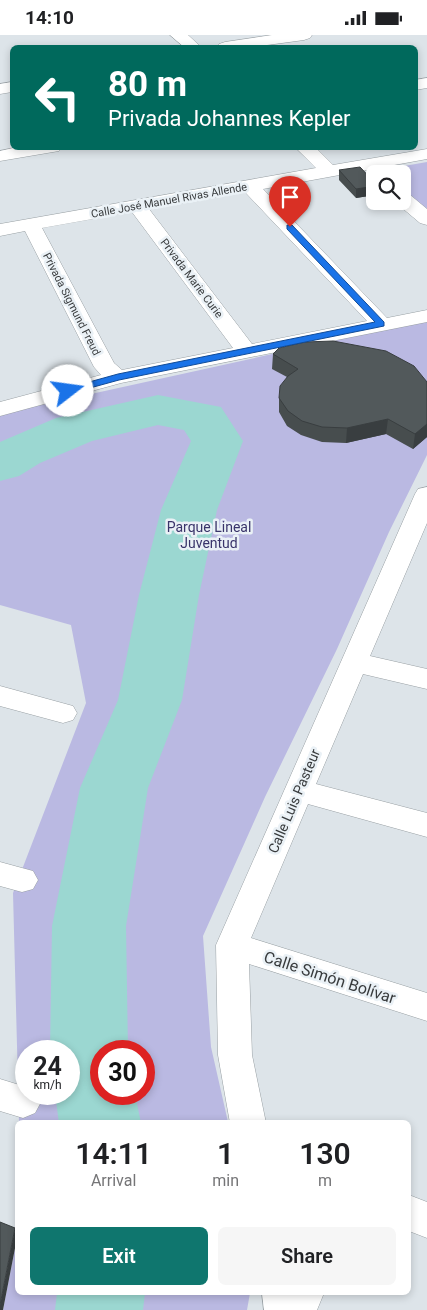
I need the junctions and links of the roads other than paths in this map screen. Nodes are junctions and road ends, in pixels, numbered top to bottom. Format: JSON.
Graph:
{"nodes":[{"id":1,"x":178,"y":35,"type":"edge"},
{"id":2,"x":304,"y":35,"type":"edge"},
{"id":3,"x":190,"y":45,"type":"edge"},
{"id":4,"x":238,"y":45,"type":"edge"},
{"id":5,"x":35,"y":150,"type":"edge"},
{"id":6,"x":307,"y":150,"type":"edge"},
{"id":7,"x":427,"y":154,"type":"edge"},
{"id":8,"x":0,"y":156,"type":"edge"},
{"id":9,"x":386,"y":165,"type":"edge"},
{"id":10,"x":366,"y":169,"type":"edge"},
{"id":11,"x":329,"y":171,"type":"junction"},
{"id":12,"x":250,"y":185,"type":"junction"},
{"id":13,"x":137,"y":206,"type":"junction"},
{"id":14,"x":411,"y":206,"type":"edge"},
{"id":15,"x":427,"y":219,"type":"edge"},
{"id":16,"x":31,"y":225,"type":"junction"},
{"id":17,"x":0,"y":230,"type":"edge"},
{"id":18,"x":427,"y":316,"type":"edge"},
{"id":19,"x":381,"y":324,"type":"junction"},
{"id":20,"x":246,"y":351,"type":"junction"},
{"id":21,"x":118,"y":377,"type":"junction"},
{"id":22,"x":0,"y":409,"type":"edge"},
{"id":23,"x":427,"y":494,"type":"edge"},
{"id":24,"x":416,"y":549,"type":"edge"},
{"id":25,"x":354,"y":662,"type":"junction"},
{"id":26,"x":427,"y":679,"type":"edge"},
{"id":27,"x":0,"y":697,"type":"edge"},
{"id":28,"x":63,"y":713,"type":"dead end"},
{"id":29,"x":298,"y":790,"type":"junction"},
{"id":30,"x":427,"y":825,"type":"edge"},
{"id":31,"x":232,"y":945,"type":"junction"},
{"id":32,"x":427,"y":1007,"type":"edge"},
{"id":33,"x":247,"y":1120,"type":"edge"},
{"id":34,"x":411,"y":1214,"type":"edge"},
{"id":35,"x":427,"y":1219,"type":"edge"},
{"id":36,"x":281,"y":1295,"type":"edge"},
{"id":37,"x":304,"y":1295,"type":"edge"},
{"id":38,"x":284,"y":1310,"type":"edge"},
{"id":39,"x":296,"y":1310,"type":"edge"}],
"edges":[{"from":1,"to":3,"type":"street"},
{"from":2,"to":4,"type":"street"},
{"from":5,"to":8,"type":"street"},
{"from":6,"to":11,"type":"street"},
{"from":7,"to":9,"type":"street","name":"Calle José Manuel Rivas Allende"},
{"from":10,"to":11,"type":"street","name":"Calle José Manuel Rivas Allende"},
{"from":11,"to":12,"type":"street","name":"Calle José Manuel Rivas Allende"},
{"from":12,"to":13,"type":"street","name":"Calle José Manuel Rivas Allende"},
{"from":12,"to":19,"type":"street"},
{"from":13,"to":16,"type":"street","name":"Calle José Manuel Rivas Allende"},
{"from":13,"to":20,"type":"street","name":"Privada Marie Curie"},
{"from":14,"to":15,"type":"street"},
{"from":16,"to":17,"type":"street","name":"Calle José Manuel Rivas Allende"},
{"from":16,"to":21,"type":"street","name":"Privada Sigmund Freud"},
{"from":18,"to":19,"type":"street"},
{"from":19,"to":20,"type":"street"},
{"from":20,"to":21,"type":"street"},
{"from":21,"to":22,"type":"street"},
{"from":23,"to":24,"type":"street","name":"Calle Luis Pasteur"},
{"from":24,"to":25,"type":"street","name":"Calle Luis Pasteur"},
{"from":25,"to":26,"type":"street"},
{"from":25,"to":29,"type":"street","name":"Calle Luis Pasteur"},
{"from":27,"to":28,"type":"street"},
{"from":29,"to":30,"type":"street"},
{"from":29,"to":31,"type":"street","name":"Calle Luis Pasteur"},
{"from":31,"to":32,"type":"street","name":"Calle Simón Bolívar"},
{"from":31,"to":33,"type":"street","name":"Calle Luis Pasteur"},
{"from":34,"to":35,"type":"street"},
{"from":36,"to":38,"type":"street"},
{"from":37,"to":39,"type":"street"}]}
